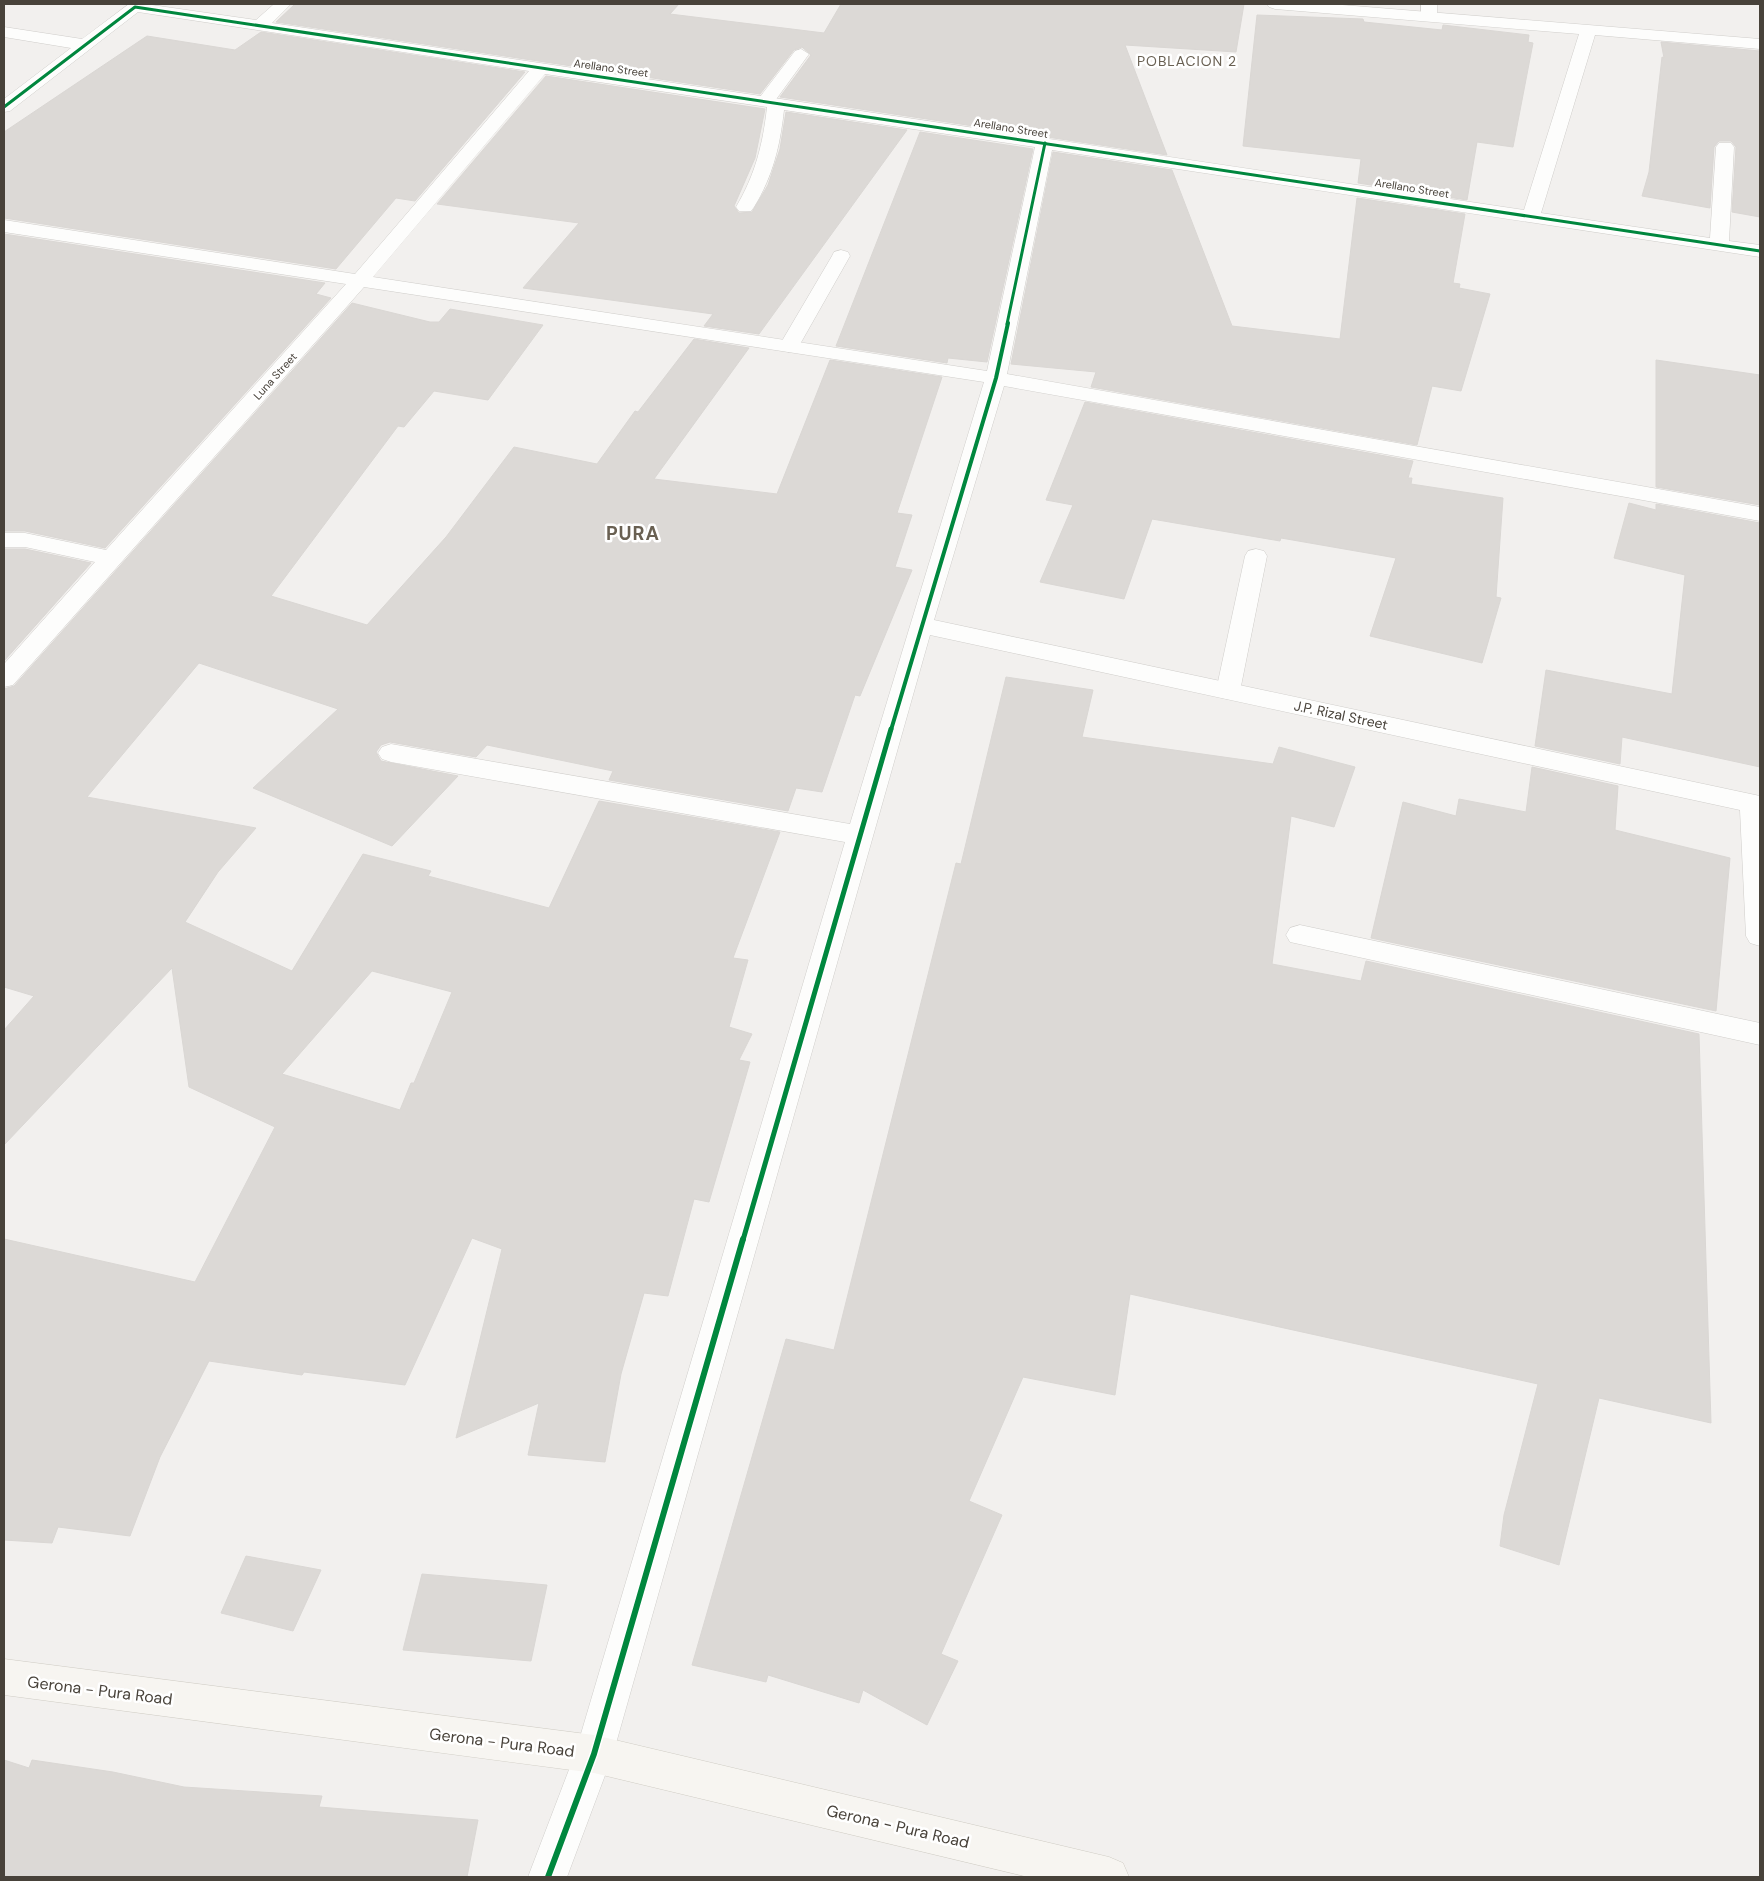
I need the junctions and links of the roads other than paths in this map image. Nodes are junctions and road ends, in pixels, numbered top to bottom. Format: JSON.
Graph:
{"nodes":[{"id":1,"x":283,"y":4,"type":"edge"},
{"id":2,"x":1275,"y":4,"type":"edge"},
{"id":3,"x":1429,"y":10,"type":"edge"},
{"id":4,"x":259,"y":26,"type":"junction"},
{"id":5,"x":1588,"y":30,"type":"junction"},
{"id":6,"x":4,"y":32,"type":"edge"},
{"id":7,"x":1760,"y":44,"type":"edge"},
{"id":8,"x":86,"y":45,"type":"junction"},
{"id":9,"x":801,"y":54,"type":"dead end"},
{"id":10,"x":541,"y":68,"type":"junction"},
{"id":11,"x":771,"y":102,"type":"junction"},
{"id":12,"x":4,"y":107,"type":"edge"},
{"id":13,"x":1046,"y":144,"type":"junction"},
{"id":14,"x":1725,"y":147,"type":"dead end"},
{"id":15,"x":744,"y":207,"type":"dead end"},
{"id":16,"x":1531,"y":216,"type":"junction"},
{"id":17,"x":4,"y":226,"type":"edge"},
{"id":18,"x":1719,"y":244,"type":"junction"},
{"id":19,"x":1760,"y":251,"type":"edge"},
{"id":20,"x":841,"y":256,"type":"dead end"},
{"id":21,"x":359,"y":281,"type":"junction"},
{"id":22,"x":789,"y":346,"type":"junction"},
{"id":23,"x":996,"y":378,"type":"junction"},
{"id":24,"x":1760,"y":514,"type":"edge"},
{"id":25,"x":4,"y":540,"type":"edge"},
{"id":26,"x":1256,"y":556,"type":"dead end"},
{"id":27,"x":113,"y":559,"type":"junction"},
{"id":28,"x":921,"y":625,"type":"junction"},
{"id":29,"x":4,"y":679,"type":"edge"},
{"id":30,"x":1228,"y":691,"type":"junction"},
{"id":31,"x":391,"y":753,"type":"dead end"},
{"id":32,"x":1757,"y":804,"type":"edge"},
{"id":33,"x":860,"y":835,"type":"junction"},
{"id":34,"x":1300,"y":935,"type":"dead end"},
{"id":35,"x":1760,"y":936,"type":"edge"},
{"id":36,"x":1760,"y":1034,"type":"edge"},
{"id":37,"x":4,"y":1677,"type":"edge"},
{"id":38,"x":594,"y":1754,"type":"junction"},
{"id":39,"x":548,"y":1877,"type":"edge"},
{"id":40,"x":1109,"y":1877,"type":"edge"}],
"edges":[{"from":1,"to":4,"type":"street"},
{"from":2,"to":3,"type":"street"},
{"from":3,"to":5,"type":"street"},
{"from":4,"to":8,"type":"street","name":"Arellano Street"},
{"from":4,"to":10,"type":"street","name":"Arellano Street"},
{"from":5,"to":7,"type":"street"},
{"from":5,"to":16,"type":"street"},
{"from":6,"to":8,"type":"street"},
{"from":8,"to":12,"type":"street","name":"Arellano Street"},
{"from":9,"to":11,"type":"street"},
{"from":10,"to":11,"type":"street","name":"Arellano Street"},
{"from":10,"to":21,"type":"street","name":"Luna Street"},
{"from":11,"to":13,"type":"street","name":"Arellano Street"},
{"from":11,"to":15,"type":"street"},
{"from":13,"to":16,"type":"street","name":"Arellano Street"},
{"from":13,"to":23,"type":"street"},
{"from":14,"to":18,"type":"street"},
{"from":16,"to":18,"type":"street","name":"Arellano Street"},
{"from":17,"to":21,"type":"street"},
{"from":18,"to":19,"type":"street","name":"Arellano Street"},
{"from":20,"to":22,"type":"street"},
{"from":21,"to":22,"type":"street"},
{"from":21,"to":27,"type":"street","name":"Luna Street"},
{"from":22,"to":23,"type":"street"},
{"from":23,"to":24,"type":"street"},
{"from":23,"to":28,"type":"street"},
{"from":25,"to":27,"type":"street"},
{"from":26,"to":30,"type":"street"},
{"from":27,"to":29,"type":"street","name":"Luna Street"},
{"from":28,"to":30,"type":"street","name":"J.P. Rizal Street"},
{"from":28,"to":33,"type":"street"},
{"from":30,"to":32,"type":"street","name":"J.P. Rizal Street"},
{"from":31,"to":33,"type":"street"},
{"from":32,"to":35,"type":"street"},
{"from":33,"to":38,"type":"street"},
{"from":34,"to":36,"type":"street"},
{"from":37,"to":38,"type":"main road","name":"Gerona - Pura Road"},
{"from":38,"to":39,"type":"street"},
{"from":38,"to":40,"type":"main road","name":"Gerona - Pura Road"}]}
